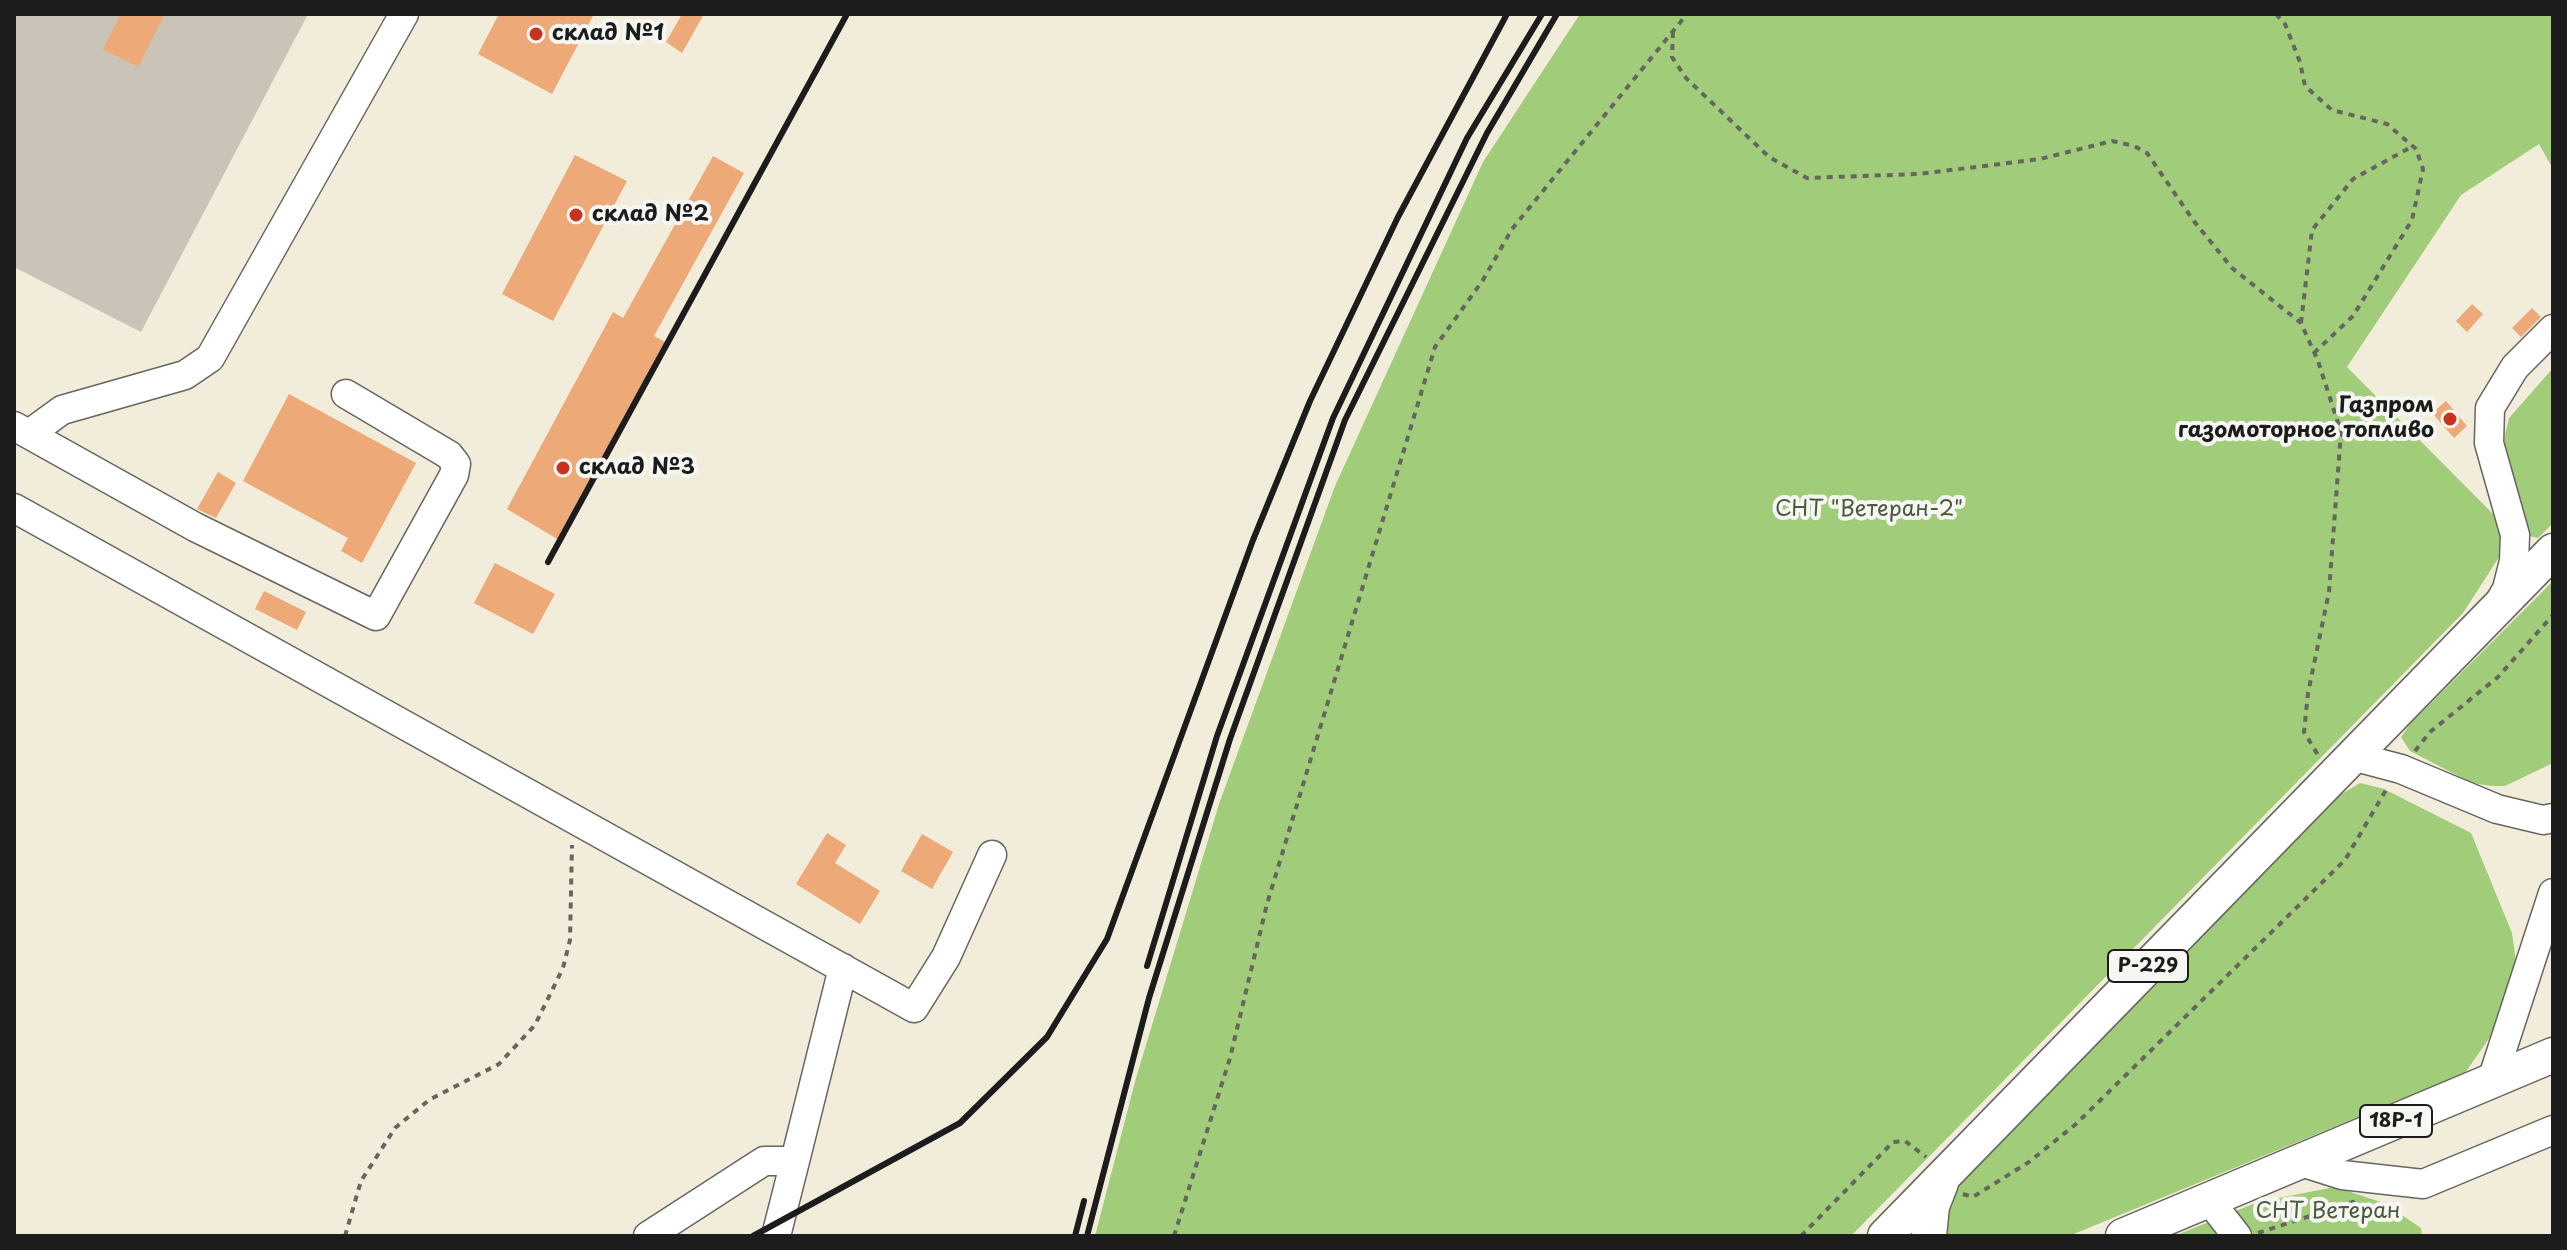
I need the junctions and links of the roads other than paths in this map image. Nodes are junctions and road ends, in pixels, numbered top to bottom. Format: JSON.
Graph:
{"nodes":[{"id":1,"x":404,"y":14,"type":"edge"},
{"id":2,"x":2553,"y":329,"type":"edge"},
{"id":3,"x":346,"y":394,"type":"dead end"},
{"id":4,"x":21,"y":430,"type":"edge"},
{"id":5,"x":14,"y":508,"type":"edge"},
{"id":6,"x":2553,"y":551,"type":"edge"},
{"id":7,"x":2491,"y":614,"type":"junction"},
{"id":8,"x":2342,"y":766,"type":"junction"},
{"id":9,"x":2553,"y":818,"type":"edge"},
{"id":10,"x":992,"y":855,"type":"dead end"},
{"id":11,"x":2553,"y":893,"type":"edge"},
{"id":12,"x":843,"y":968,"type":"junction"},
{"id":13,"x":2553,"y":1055,"type":"edge"},
{"id":14,"x":2492,"y":1080,"type":"junction"},
{"id":15,"x":2553,"y":1130,"type":"edge"},
{"id":16,"x":795,"y":1161,"type":"junction"},
{"id":17,"x":2301,"y":1162,"type":"junction"},
{"id":18,"x":1943,"y":1175,"type":"junction"},
{"id":19,"x":2209,"y":1200,"type":"junction"},
{"id":20,"x":648,"y":1236,"type":"edge"},
{"id":21,"x":776,"y":1236,"type":"edge"},
{"id":22,"x":1885,"y":1236,"type":"edge"},
{"id":23,"x":1929,"y":1236,"type":"edge"},
{"id":24,"x":2123,"y":1236,"type":"edge"},
{"id":25,"x":2237,"y":1236,"type":"edge"}],
"edges":[{"from":1,"to":4,"type":"street"},
{"from":2,"to":7,"type":"street"},
{"from":3,"to":4,"type":"street"},
{"from":5,"to":12,"type":"street"},
{"from":6,"to":7,"type":"main road","number":"Р-229"},
{"from":7,"to":8,"type":"main road","number":"Р-229"},
{"from":8,"to":9,"type":"street"},
{"from":8,"to":18,"type":"main road","number":"Р-229"},
{"from":10,"to":12,"type":"street"},
{"from":11,"to":14,"type":"street"},
{"from":12,"to":16,"type":"street"},
{"from":13,"to":14,"type":"main road","number":"18Р-1"},
{"from":14,"to":17,"type":"main road","number":"18Р-1"},
{"from":15,"to":17,"type":"street"},
{"from":16,"to":20,"type":"street"},
{"from":16,"to":21,"type":"street"},
{"from":17,"to":19,"type":"main road","number":"18Р-1"},
{"from":18,"to":22,"type":"main road","number":"Р-229"},
{"from":18,"to":23,"type":"main road"},
{"from":19,"to":24,"type":"main road","number":"18Р-1"},
{"from":19,"to":25,"type":"street"}]}
